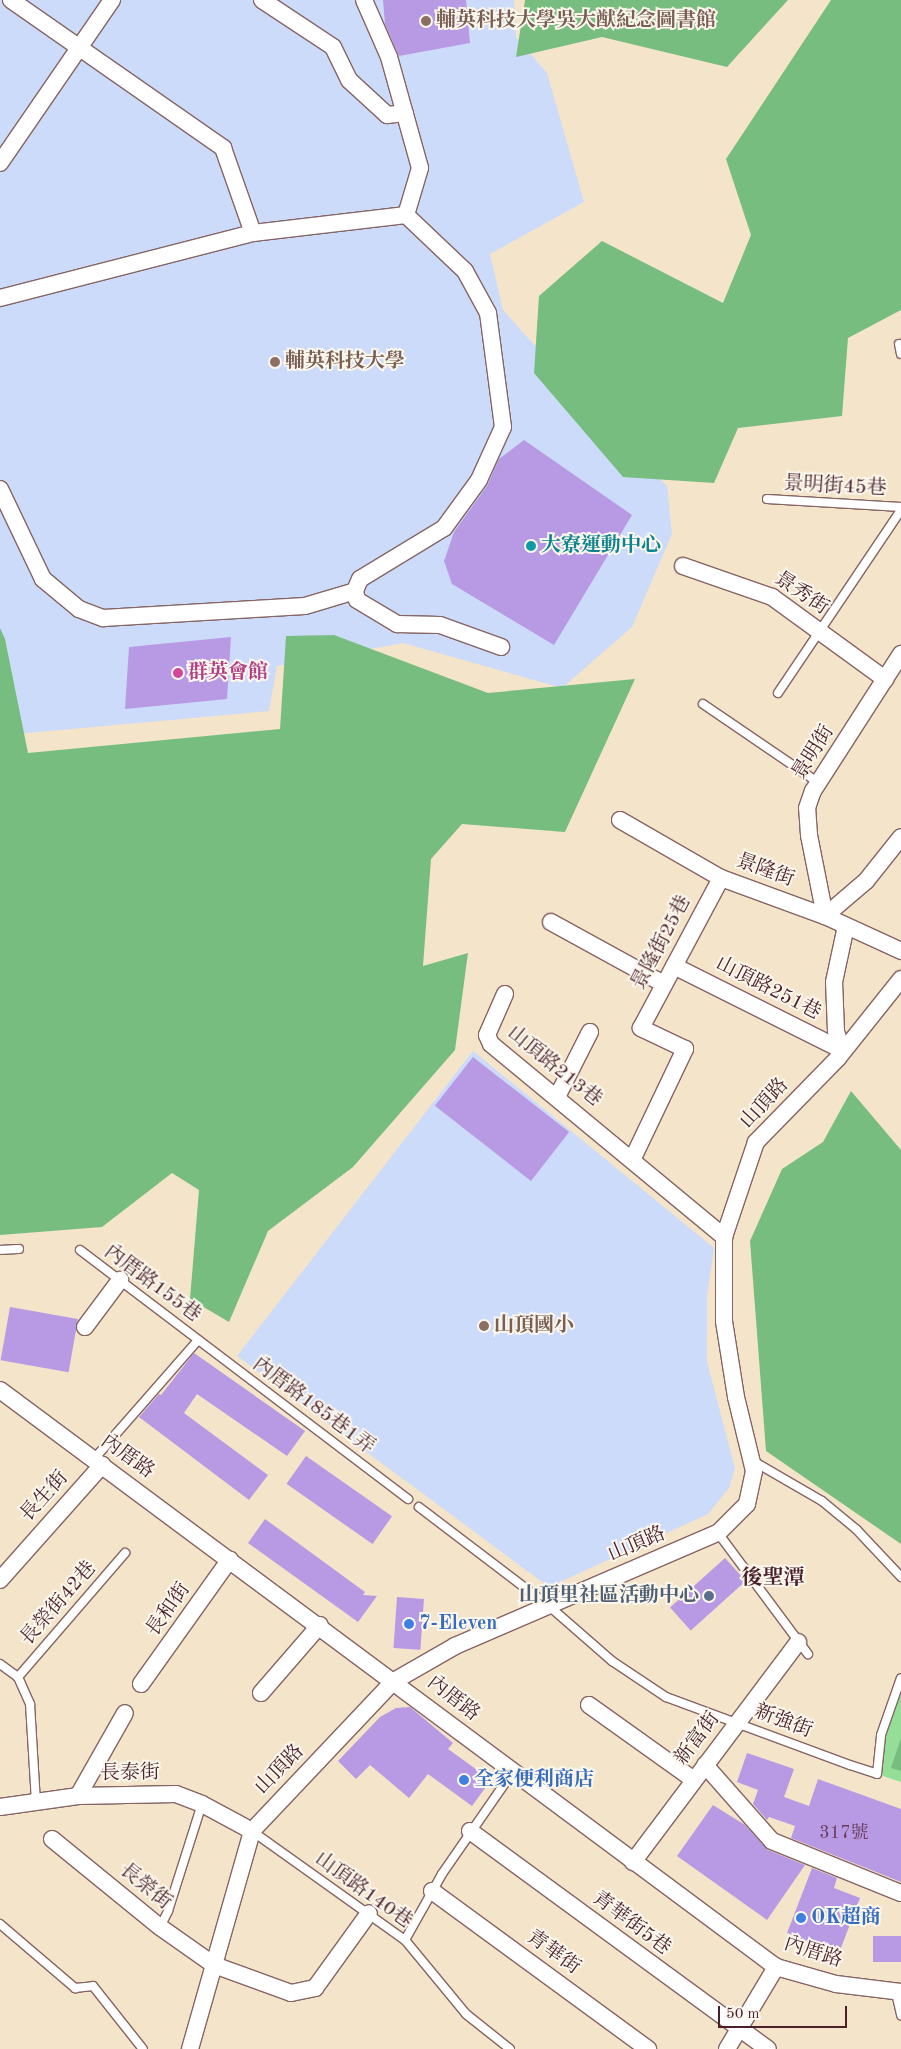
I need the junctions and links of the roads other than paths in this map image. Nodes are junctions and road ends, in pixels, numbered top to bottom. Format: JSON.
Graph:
{"nodes":[{"id":1,"x":11,"y":0,"type":"edge"},
{"id":2,"x":112,"y":0,"type":"edge"},
{"id":3,"x":262,"y":0,"type":"edge"},
{"id":4,"x":364,"y":0,"type":"edge"},
{"id":5,"x":80,"y":46,"type":"junction"},
{"id":6,"x":405,"y":113,"type":"junction"},
{"id":7,"x":0,"y":163,"type":"edge"},
{"id":8,"x":406,"y":215,"type":"junction"},
{"id":9,"x":253,"y":233,"type":"junction"},
{"id":10,"x":0,"y":298,"type":"edge"},
{"id":11,"x":899,"y":344,"type":"dead end"},
{"id":12,"x":901,"y":354,"type":"edge"},
{"id":13,"x":0,"y":489,"type":"edge"},
{"id":14,"x":768,"y":499,"type":"dead end"},
{"id":15,"x":901,"y":509,"type":"edge"},
{"id":16,"x":683,"y":566,"type":"dead end"},
{"id":17,"x":355,"y":591,"type":"junction"},
{"id":18,"x":820,"y":632,"type":"junction"},
{"id":19,"x":501,"y":647,"type":"dead end"},
{"id":20,"x":901,"y":654,"type":"edge"},
{"id":21,"x":885,"y":679,"type":"junction"},
{"id":22,"x":778,"y":693,"type":"dead end"},
{"id":23,"x":703,"y":704,"type":"dead end"},
{"id":24,"x":819,"y":783,"type":"junction"},
{"id":25,"x":620,"y":820,"type":"dead end"},
{"id":26,"x":901,"y":837,"type":"edge"},
{"id":27,"x":721,"y":878,"type":"junction"},
{"id":28,"x":825,"y":916,"type":"junction"},
{"id":29,"x":551,"y":922,"type":"dead end"},
{"id":30,"x":846,"y":926,"type":"junction"},
{"id":31,"x":901,"y":951,"type":"edge"},
{"id":32,"x":674,"y":966,"type":"junction"},
{"id":33,"x":901,"y":979,"type":"edge"},
{"id":34,"x":664,"y":984,"type":"junction"},
{"id":35,"x":505,"y":994,"type":"dead end"},
{"id":36,"x":590,"y":1032,"type":"dead end"},
{"id":37,"x":842,"y":1050,"type":"junction"},
{"id":38,"x":557,"y":1097,"type":"junction"},
{"id":39,"x":633,"y":1158,"type":"junction"},
{"id":40,"x":724,"y":1237,"type":"junction"},
{"id":41,"x":19,"y":1249,"type":"dead end"},
{"id":42,"x":0,"y":1250,"type":"edge"},
{"id":43,"x":80,"y":1250,"type":"dead end"},
{"id":44,"x":120,"y":1280,"type":"junction"},
{"id":45,"x":85,"y":1327,"type":"dead end"},
{"id":46,"x":198,"y":1340,"type":"junction"},
{"id":47,"x":0,"y":1390,"type":"edge"},
{"id":48,"x":751,"y":1460,"type":"junction"},
{"id":49,"x":98,"y":1462,"type":"junction"},
{"id":50,"x":408,"y":1499,"type":"dead end"},
{"id":51,"x":419,"y":1507,"type":"dead end"},
{"id":52,"x":718,"y":1533,"type":"junction"},
{"id":53,"x":125,"y":1553,"type":"dead end"},
{"id":54,"x":230,"y":1558,"type":"junction"},
{"id":55,"x":901,"y":1578,"type":"edge"},
{"id":56,"x":0,"y":1580,"type":"edge"},
{"id":57,"x":549,"y":1606,"type":"junction"},
{"id":58,"x":320,"y":1625,"type":"junction"},
{"id":59,"x":803,"y":1648,"type":"joint"},
{"id":60,"x":0,"y":1664,"type":"edge"},
{"id":61,"x":18,"y":1677,"type":"junction"},
{"id":62,"x":901,"y":1678,"type":"edge"},
{"id":63,"x":394,"y":1681,"type":"junction"},
{"id":64,"x":141,"y":1684,"type":"dead end"},
{"id":65,"x":261,"y":1693,"type":"dead end"},
{"id":66,"x":590,"y":1705,"type":"dead end"},
{"id":67,"x":125,"y":1713,"type":"dead end"},
{"id":68,"x":738,"y":1721,"type":"junction"},
{"id":69,"x":705,"y":1765,"type":"junction"},
{"id":70,"x":512,"y":1772,"type":"junction"},
{"id":71,"x":694,"y":1780,"type":"junction"},
{"id":72,"x":78,"y":1796,"type":"junction"},
{"id":73,"x":36,"y":1803,"type":"junction"},
{"id":74,"x":202,"y":1804,"type":"junction"},
{"id":75,"x":0,"y":1807,"type":"edge"},
{"id":76,"x":252,"y":1831,"type":"junction"},
{"id":77,"x":470,"y":1831,"type":"junction"},
{"id":78,"x":52,"y":1839,"type":"dead end"},
{"id":79,"x":632,"y":1862,"type":"junction"},
{"id":80,"x":432,"y":1891,"type":"junction"},
{"id":81,"x":901,"y":1893,"type":"edge"},
{"id":82,"x":369,"y":1913,"type":"junction"},
{"id":83,"x":0,"y":1924,"type":"edge"},
{"id":84,"x":160,"y":1927,"type":"junction"},
{"id":85,"x":405,"y":1940,"type":"junction"},
{"id":86,"x":214,"y":1964,"type":"junction"},
{"id":87,"x":776,"y":1967,"type":"junction"},
{"id":88,"x":898,"y":1992,"type":"edge"},
{"id":89,"x":901,"y":2015,"type":"edge"},
{"id":90,"x":739,"y":2031,"type":"junction"},
{"id":91,"x":143,"y":2049,"type":"edge"},
{"id":92,"x":190,"y":2049,"type":"edge"},
{"id":93,"x":510,"y":2049,"type":"edge"},
{"id":94,"x":648,"y":2049,"type":"edge"},
{"id":95,"x":727,"y":2049,"type":"edge"},
{"id":96,"x":768,"y":2049,"type":"edge"}],
"edges":[{"from":1,"to":5,"type":"street"},
{"from":2,"to":5,"type":"street"},
{"from":3,"to":6,"type":"street"},
{"from":4,"to":6,"type":"street"},
{"from":5,"to":7,"type":"street"},
{"from":5,"to":9,"type":"street"},
{"from":6,"to":8,"type":"street"},
{"from":8,"to":9,"type":"street"},
{"from":8,"to":17,"type":"street"},
{"from":9,"to":10,"type":"street"},
{"from":11,"to":12,"type":"lane"},
{"from":13,"to":17,"type":"street"},
{"from":14,"to":15,"type":"lane","name":"景明街45巷"},
{"from":15,"to":18,"type":"lane"},
{"from":16,"to":18,"type":"street","name":"景秀街"},
{"from":17,"to":19,"type":"street"},
{"from":18,"to":21,"type":"street","name":"景秀街"},
{"from":18,"to":22,"type":"lane"},
{"from":20,"to":21,"type":"street","name":"景明街"},
{"from":21,"to":24,"type":"street","name":"景明街"},
{"from":23,"to":24,"type":"lane"},
{"from":24,"to":28,"type":"street","name":"景明街"},
{"from":25,"to":27,"type":"street","name":"景隆街"},
{"from":26,"to":28,"type":"street"},
{"from":27,"to":28,"type":"street","name":"景隆街"},
{"from":27,"to":32,"type":"street","name":"景隆街25巷"},
{"from":28,"to":30,"type":"street","name":"景隆街"},
{"from":29,"to":34,"type":"street"},
{"from":30,"to":31,"type":"street","name":"景隆街"},
{"from":30,"to":37,"type":"street"},
{"from":32,"to":34,"type":"street","name":"景隆街25巷"},
{"from":32,"to":37,"type":"street","name":"山頂路251巷"},
{"from":33,"to":37,"type":"street","name":"山頂路"},
{"from":34,"to":39,"type":"street","name":"景隆街25巷"},
{"from":35,"to":38,"type":"street","name":"山頂路213巷"},
{"from":36,"to":38,"type":"street"},
{"from":37,"to":40,"type":"street","name":"山頂路"},
{"from":38,"to":39,"type":"street","name":"山頂路213巷"},
{"from":39,"to":40,"type":"street","name":"山頂路213巷"},
{"from":40,"to":48,"type":"street","name":"山頂路"},
{"from":41,"to":42,"type":"lane"},
{"from":43,"to":44,"type":"lane","name":"內厝路155巷"},
{"from":44,"to":45,"type":"street"},
{"from":44,"to":46,"type":"lane","name":"內厝路155巷"},
{"from":46,"to":49,"type":"lane","name":"內厝路155巷"},
{"from":46,"to":50,"type":"lane","name":"內厝路185巷1弄"},
{"from":47,"to":49,"type":"street","name":"內厝路"},
{"from":48,"to":52,"type":"street","name":"山頂路"},
{"from":48,"to":55,"type":"lane"},
{"from":49,"to":54,"type":"street","name":"內厝路"},
{"from":49,"to":56,"type":"street","name":"長生街"},
{"from":51,"to":57,"type":"lane","name":"新強街"},
{"from":52,"to":57,"type":"street","name":"山頂路"},
{"from":52,"to":59,"type":"lane"},
{"from":53,"to":61,"type":"lane","name":"長榮街42巷"},
{"from":54,"to":58,"type":"street","name":"內厝路"},
{"from":54,"to":64,"type":"street","name":"長和街"},
{"from":57,"to":63,"type":"street","name":"山頂路"},
{"from":57,"to":68,"type":"lane","name":"新強街"},
{"from":58,"to":63,"type":"street","name":"內厝路"},
{"from":58,"to":65,"type":"street"},
{"from":59,"to":68,"type":"street","name":"新富街"},
{"from":60,"to":61,"type":"lane"},
{"from":61,"to":73,"type":"lane"},
{"from":62,"to":68,"type":"lane","name":"新強街"},
{"from":63,"to":70,"type":"street","name":"內厝路"},
{"from":63,"to":76,"type":"street","name":"山頂路"},
{"from":66,"to":71,"type":"street"},
{"from":67,"to":72,"type":"street"},
{"from":68,"to":69,"type":"street","name":"新富街"},
{"from":69,"to":71,"type":"street","name":"新富街"},
{"from":69,"to":81,"type":"street"},
{"from":70,"to":77,"type":"lane"},
{"from":70,"to":79,"type":"street","name":"內厝路"},
{"from":71,"to":79,"type":"street","name":"新富街"},
{"from":72,"to":73,"type":"street","name":"長泰街"},
{"from":72,"to":74,"type":"street","name":"長泰街"},
{"from":73,"to":75,"type":"street","name":"長泰街"},
{"from":74,"to":76,"type":"street","name":"長泰街"},
{"from":74,"to":84,"type":"lane"},
{"from":76,"to":82,"type":"lane","name":"山頂路140巷"},
{"from":76,"to":86,"type":"street","name":"山頂路"},
{"from":77,"to":80,"type":"lane"},
{"from":77,"to":90,"type":"street","name":"青華街5巷"},
{"from":78,"to":84,"type":"street","name":"長榮街"},
{"from":79,"to":87,"type":"street","name":"內厝路"},
{"from":80,"to":85,"type":"lane"},
{"from":80,"to":94,"type":"street","name":"青華街"},
{"from":82,"to":85,"type":"lane","name":"山頂路140巷"},
{"from":82,"to":86,"type":"street","name":"長榮街"},
{"from":83,"to":91,"type":"lane"},
{"from":84,"to":86,"type":"street","name":"長榮街"},
{"from":85,"to":93,"type":"lane","name":"山頂路140巷"},
{"from":86,"to":92,"type":"street","name":"山頂路"},
{"from":87,"to":88,"type":"street","name":"內厝路"},
{"from":87,"to":90,"type":"street"},
{"from":88,"to":89,"type":"lane"},
{"from":90,"to":95,"type":"street"},
{"from":90,"to":96,"type":"street","name":"青華街5巷"}]}
